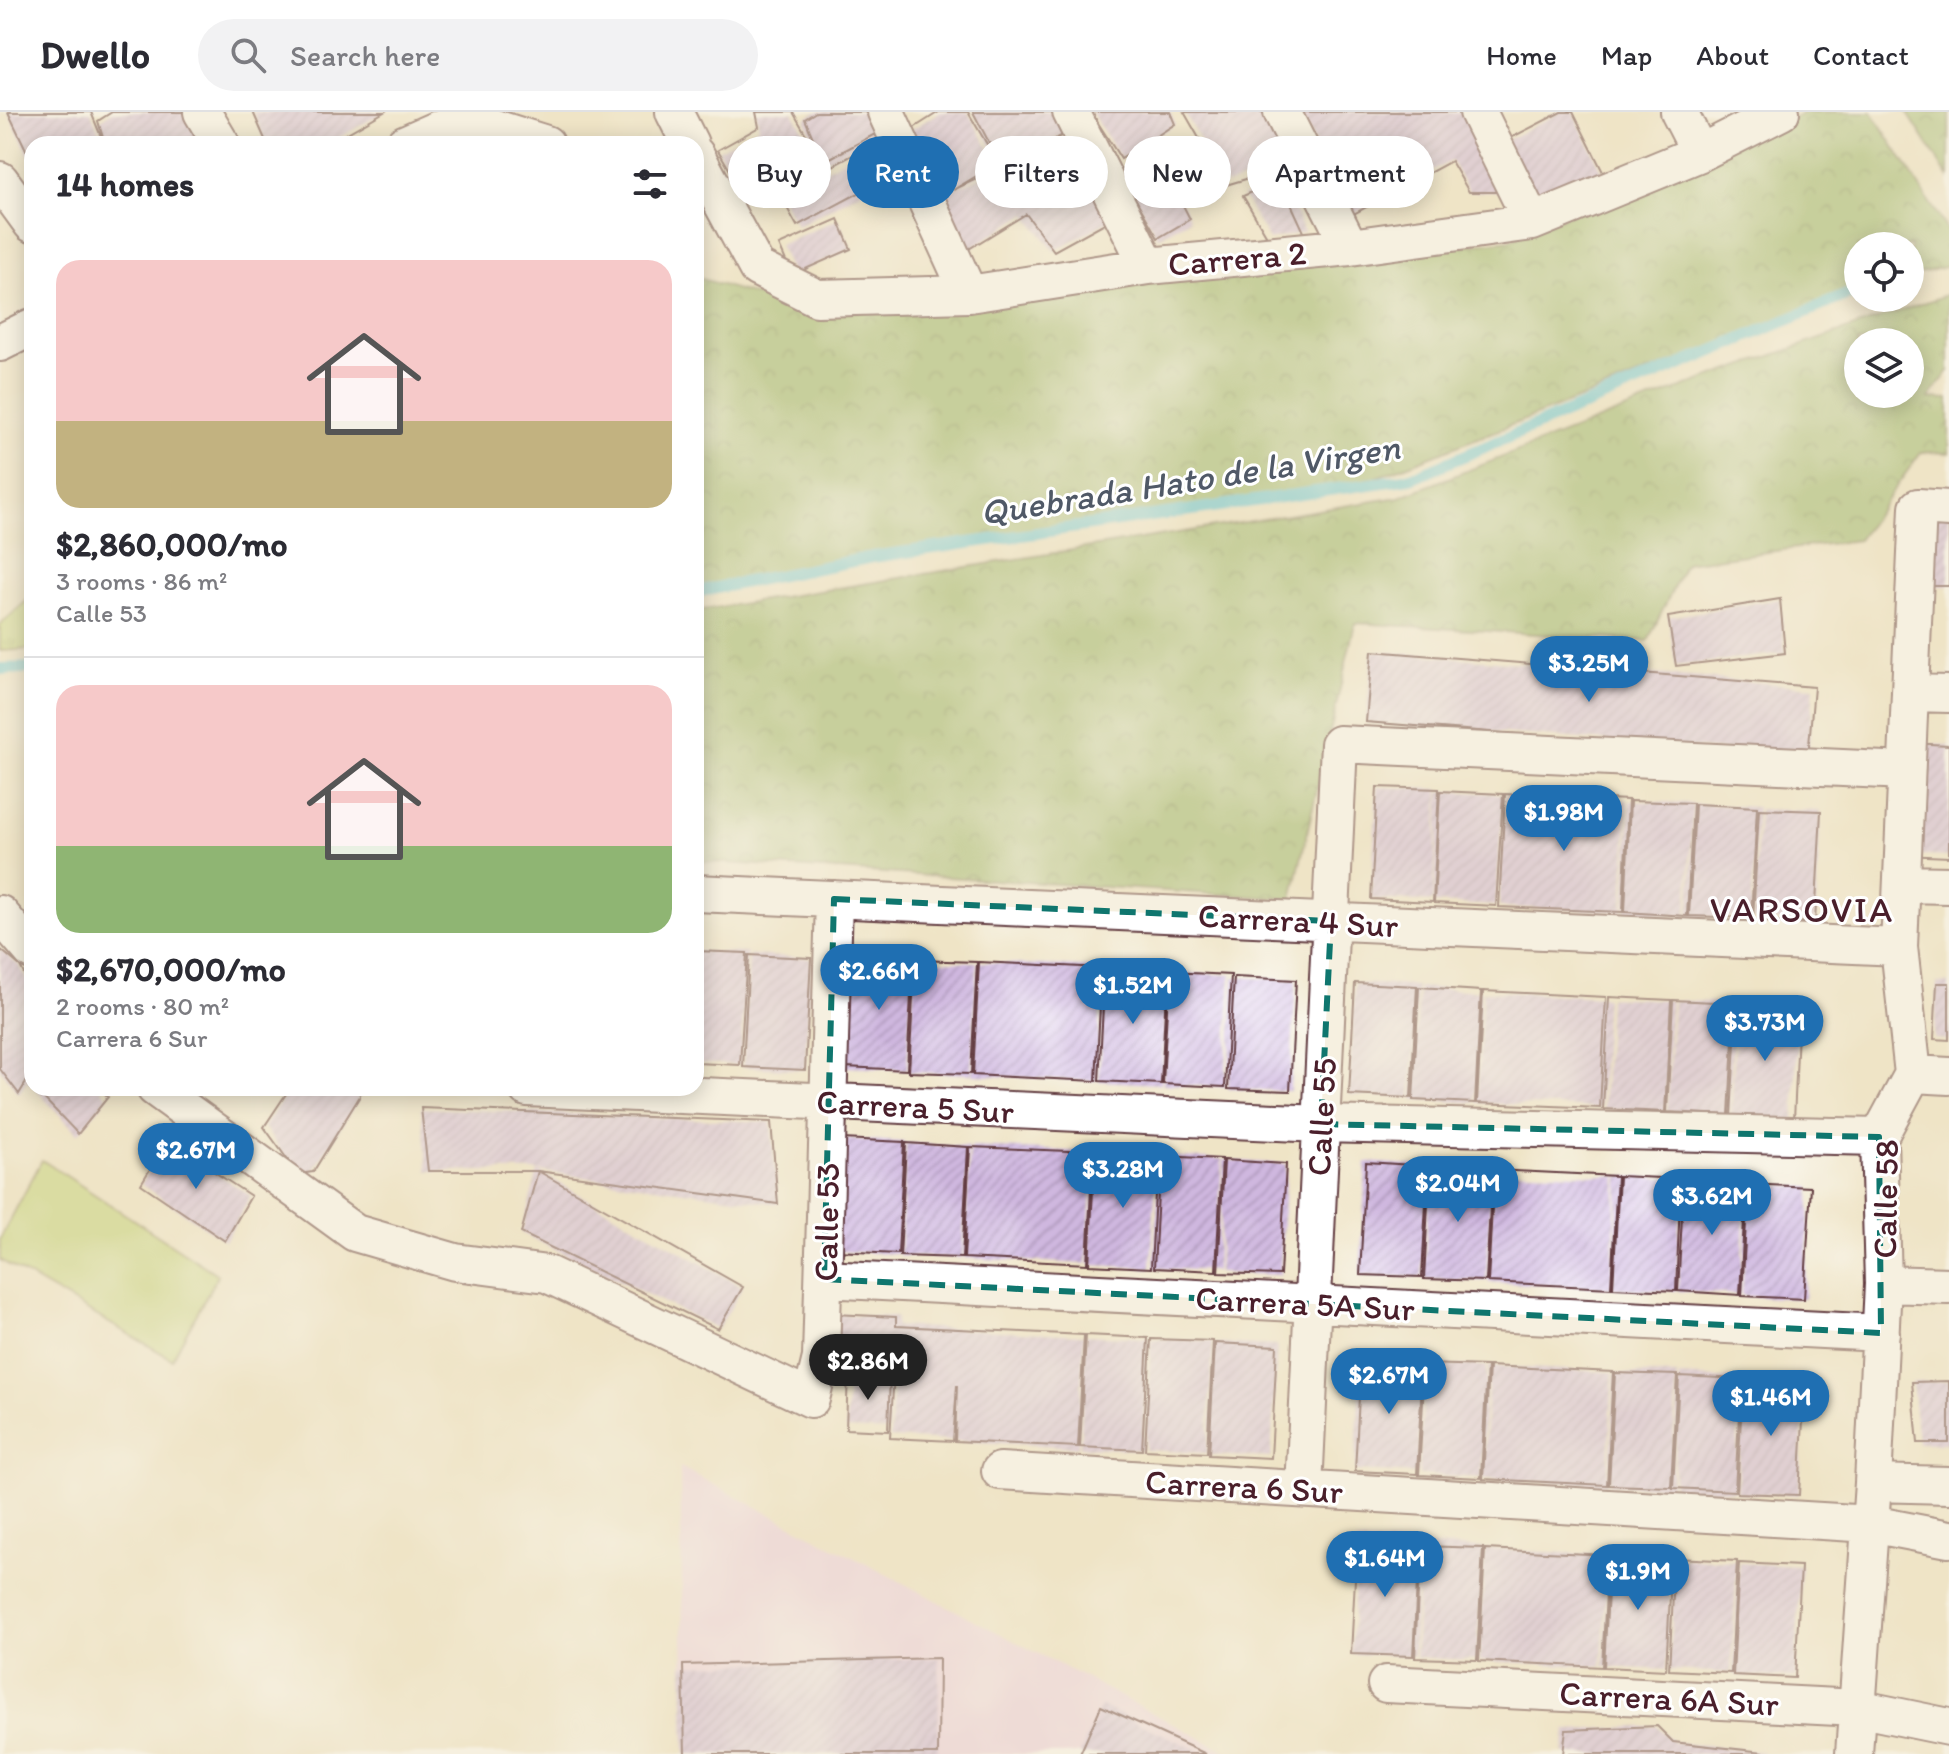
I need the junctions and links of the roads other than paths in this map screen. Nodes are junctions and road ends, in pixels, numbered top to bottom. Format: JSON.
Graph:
{"nodes":[{"id":1,"x":202,"y":112,"type":"edge"},
{"id":2,"x":674,"y":112,"type":"edge"},
{"id":3,"x":886,"y":112,"type":"edge"},
{"id":4,"x":1071,"y":112,"type":"edge"},
{"id":5,"x":1282,"y":112,"type":"edge"},
{"id":6,"x":1478,"y":112,"type":"edge"},
{"id":7,"x":1679,"y":112,"type":"edge"},
{"id":8,"x":1781,"y":112,"type":"edge"},
{"id":9,"x":462,"y":115,"type":"edge"},
{"id":10,"x":216,"y":136,"type":"edge"},
{"id":11,"x":420,"y":136,"type":"edge"},
{"id":12,"x":523,"y":136,"type":"edge"},
{"id":13,"x":686,"y":136,"type":"edge"},
{"id":14,"x":1700,"y":153,"type":"junction"},
{"id":15,"x":0,"y":180,"type":"edge"},
{"id":16,"x":707,"y":195,"type":"edge"},
{"id":17,"x":24,"y":213,"type":"edge"},
{"id":18,"x":1532,"y":222,"type":"junction"},
{"id":19,"x":1350,"y":247,"type":"junction"},
{"id":20,"x":1148,"y":266,"type":"junction"},
{"id":21,"x":969,"y":294,"type":"junction"},
{"id":22,"x":24,"y":331,"type":"edge"},
{"id":23,"x":0,"y":343,"type":"edge"},
{"id":24,"x":1933,"y":508,"type":"edge"},
{"id":25,"x":1910,"y":693,"type":"junction"},
{"id":26,"x":1949,"y":694,"type":"edge"},
{"id":27,"x":1906,"y":771,"type":"junction"},
{"id":28,"x":1902,"y":884,"type":"junction"},
{"id":29,"x":1949,"y":885,"type":"edge"},
{"id":30,"x":704,"y":893,"type":"edge"},
{"id":31,"x":834,"y":899,"type":"junction"},
{"id":32,"x":0,"y":914,"type":"edge"},
{"id":33,"x":1331,"y":921,"type":"junction"},
{"id":34,"x":24,"y":942,"type":"edge"},
{"id":35,"x":1899,"y":947,"type":"junction"},
{"id":36,"x":1913,"y":1074,"type":"junction"},
{"id":37,"x":1949,"y":1076,"type":"edge"},
{"id":38,"x":166,"y":1096,"type":"edge"},
{"id":39,"x":699,"y":1096,"type":"edge"},
{"id":40,"x":828,"y":1102,"type":"junction"},
{"id":41,"x":1321,"y":1124,"type":"junction"},
{"id":42,"x":1879,"y":1137,"type":"junction"},
{"id":43,"x":824,"y":1279,"type":"junction"},
{"id":44,"x":1883,"y":1284,"type":"junction"},
{"id":45,"x":1949,"y":1286,"type":"edge"},
{"id":46,"x":1312,"y":1304,"type":"junction"},
{"id":47,"x":1881,"y":1333,"type":"junction"},
{"id":48,"x":1000,"y":1471,"type":"dead end"},
{"id":49,"x":1873,"y":1483,"type":"junction"},
{"id":50,"x":1949,"y":1485,"type":"edge"},
{"id":51,"x":1304,"y":1489,"type":"junction"},
{"id":52,"x":1871,"y":1524,"type":"junction"},
{"id":53,"x":1949,"y":1539,"type":"edge"},
{"id":54,"x":1386,"y":1684,"type":"dead end"},
{"id":55,"x":1857,"y":1708,"type":"junction"},
{"id":56,"x":1949,"y":1727,"type":"edge"},
{"id":57,"x":1854,"y":1754,"type":"edge"}],
"edges":[{"from":1,"to":10,"type":"street"},
{"from":2,"to":13,"type":"street"},
{"from":3,"to":21,"type":"street"},
{"from":4,"to":20,"type":"street"},
{"from":5,"to":19,"type":"street"},
{"from":6,"to":18,"type":"street"},
{"from":7,"to":14,"type":"street"},
{"from":8,"to":14,"type":"street","name":"Carrera 2"},
{"from":9,"to":11,"type":"street"},
{"from":9,"to":12,"type":"street"},
{"from":14,"to":18,"type":"street","name":"Carrera 2"},
{"from":15,"to":17,"type":"street"},
{"from":16,"to":21,"type":"street","name":"Carrera 2"},
{"from":18,"to":19,"type":"street","name":"Carrera 2"},
{"from":19,"to":20,"type":"street","name":"Carrera 2"},
{"from":20,"to":21,"type":"street","name":"Carrera 2"},
{"from":22,"to":23,"type":"street"},
{"from":24,"to":25,"type":"street"},
{"from":25,"to":26,"type":"street"},
{"from":25,"to":27,"type":"street"},
{"from":27,"to":28,"type":"street"},
{"from":27,"to":33,"type":"street","name":"Calle 55"},
{"from":28,"to":29,"type":"street"},
{"from":28,"to":35,"type":"street"},
{"from":30,"to":31,"type":"street","name":"Carrera 4 Sur"},
{"from":31,"to":33,"type":"street","name":"Carrera 4 Sur"},
{"from":31,"to":40,"type":"street","name":"Calle 53"},
{"from":32,"to":34,"type":"street"},
{"from":33,"to":35,"type":"street","name":"Carrera 4 Sur"},
{"from":33,"to":41,"type":"street","name":"Calle 55"},
{"from":35,"to":36,"type":"street"},
{"from":36,"to":37,"type":"street"},
{"from":36,"to":42,"type":"street","name":"Calle 58"},
{"from":38,"to":43,"type":"street","name":"Calle 53"},
{"from":39,"to":40,"type":"street","name":"Carrera 5 Sur"},
{"from":40,"to":41,"type":"street","name":"Carrera 5 Sur"},
{"from":40,"to":43,"type":"street","name":"Calle 53"},
{"from":41,"to":42,"type":"street","name":"Carrera 5 Sur"},
{"from":41,"to":46,"type":"street","name":"Calle 55"},
{"from":42,"to":44,"type":"street","name":"Calle 58"},
{"from":43,"to":46,"type":"street","name":"Carrera 5A Sur"},
{"from":44,"to":45,"type":"street"},
{"from":44,"to":47,"type":"street","name":"Calle 58"},
{"from":46,"to":47,"type":"street","name":"Carrera 5A Sur"},
{"from":46,"to":51,"type":"street","name":"Calle 55"},
{"from":47,"to":49,"type":"street","name":"Calle 58"},
{"from":48,"to":51,"type":"street","name":"Carrera 6 Sur"},
{"from":49,"to":50,"type":"street"},
{"from":49,"to":52,"type":"street","name":"Calle 58"},
{"from":51,"to":52,"type":"street","name":"Carrera 6 Sur"},
{"from":52,"to":53,"type":"street","name":"Carrera 6 Sur"},
{"from":52,"to":55,"type":"street","name":"Calle 58"},
{"from":54,"to":55,"type":"street","name":"Carrera 6A Sur"},
{"from":55,"to":56,"type":"street","name":"Carrera 6A Sur"},
{"from":55,"to":57,"type":"street","name":"Calle 58"}]}
